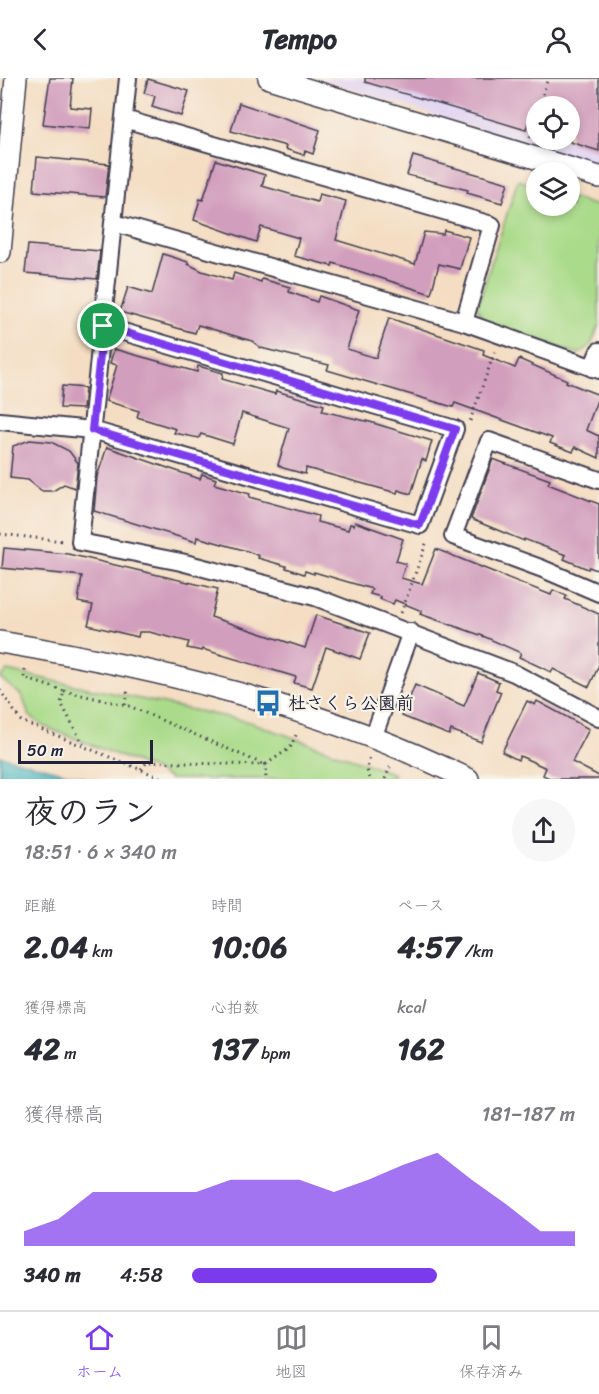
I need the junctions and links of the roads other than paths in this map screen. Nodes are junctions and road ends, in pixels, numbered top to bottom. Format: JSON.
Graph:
{"nodes":[{"id":1,"x":16,"y":78,"type":"edge"},
{"id":2,"x":128,"y":78,"type":"edge"},
{"id":3,"x":269,"y":78,"type":"edge"},
{"id":4,"x":124,"y":119,"type":"junction"},
{"id":5,"x":599,"y":177,"type":"edge"},
{"id":6,"x":114,"y":223,"type":"junction"},
{"id":7,"x":0,"y":252,"type":"edge"},
{"id":8,"x":464,"y":322,"type":"junction"},
{"id":9,"x":103,"y":326,"type":"junction"},
{"id":10,"x":599,"y":351,"type":"edge"},
{"id":11,"x":596,"y":369,"type":"edge"},
{"id":12,"x":0,"y":421,"type":"edge"},
{"id":13,"x":92,"y":430,"type":"junction"},
{"id":14,"x":599,"y":480,"type":"edge"},
{"id":15,"x":599,"y":593,"type":"edge"},
{"id":16,"x":411,"y":632,"type":"junction"},
{"id":17,"x":0,"y":642,"type":"edge"},
{"id":18,"x":599,"y":718,"type":"edge"},
{"id":19,"x":371,"y":748,"type":"junction"},
{"id":20,"x":468,"y":779,"type":"edge"}],
"edges":[{"from":1,"to":7,"type":"street"},
{"from":2,"to":4,"type":"street"},
{"from":3,"to":5,"type":"street"},
{"from":4,"to":6,"type":"street"},
{"from":4,"to":8,"type":"street"},
{"from":6,"to":8,"type":"street"},
{"from":6,"to":9,"type":"street"},
{"from":8,"to":11,"type":"street"},
{"from":9,"to":13,"type":"street"},
{"from":9,"to":13,"type":"street"},
{"from":10,"to":11,"type":"street"},
{"from":12,"to":13,"type":"street"},
{"from":13,"to":16,"type":"street"},
{"from":14,"to":15,"type":"street"},
{"from":16,"to":18,"type":"street"},
{"from":16,"to":19,"type":"street"},
{"from":17,"to":19,"type":"street"},
{"from":19,"to":20,"type":"street"}]}
